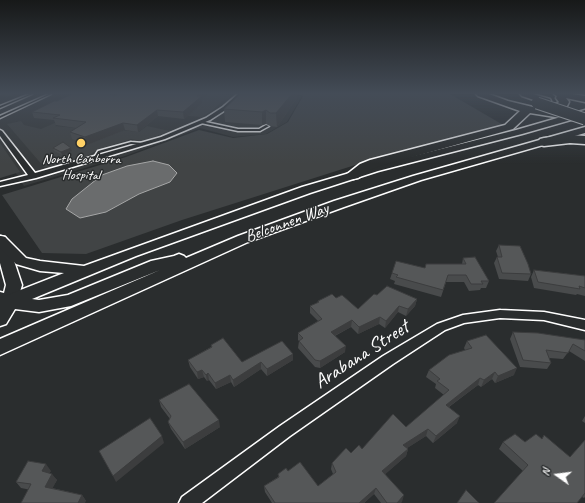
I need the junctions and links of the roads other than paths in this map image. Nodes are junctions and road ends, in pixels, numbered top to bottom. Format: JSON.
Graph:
{"nodes":[{"id":1,"x":209,"y":117,"type":"edge"},
{"id":2,"x":519,"y":117,"type":"edge"},
{"id":3,"x":577,"y":117,"type":"edge"},
{"id":4,"x":202,"y":122,"type":"junction"},
{"id":5,"x":267,"y":126,"type":"edge"},
{"id":6,"x":585,"y":130,"type":"edge"},
{"id":7,"x":0,"y":132,"type":"edge"},
{"id":8,"x":585,"y":140,"type":"edge"},
{"id":9,"x":544,"y":142,"type":"junction"},
{"id":10,"x":353,"y":175,"type":"junction"},
{"id":11,"x":33,"y":176,"type":"junction"},
{"id":12,"x":0,"y":184,"type":"edge"},
{"id":13,"x":0,"y":189,"type":"edge"},
{"id":14,"x":0,"y":240,"type":"edge"},
{"id":15,"x":223,"y":247,"type":"junction"},
{"id":16,"x":85,"y":271,"type":"junction"},
{"id":17,"x":3,"y":302,"type":"edge"},
{"id":18,"x":0,"y":319,"type":"edge"},
{"id":19,"x":585,"y":325,"type":"edge"},
{"id":20,"x":0,"y":347,"type":"edge"},
{"id":21,"x":188,"y":503,"type":"edge"}],
"edges":[{"from":1,"to":4,"type":"street"},
{"from":2,"to":10,"type":"highway"},
{"from":3,"to":10,"type":"main road","name":"Belconnen Way"},
{"from":4,"to":5,"type":"lane"},
{"from":4,"to":11,"type":"street"},
{"from":6,"to":9,"type":"main road","name":"Belconnen Way"},
{"from":7,"to":11,"type":"street"},
{"from":8,"to":9,"type":"highway"},
{"from":9,"to":15,"type":"main road","name":"Belconnen Way"},
{"from":10,"to":16,"type":"main road","name":"Belconnen Way"},
{"from":11,"to":12,"type":"street"},
{"from":11,"to":13,"type":"street"},
{"from":14,"to":16,"type":"main road"},
{"from":14,"to":17,"type":"main road"},
{"from":15,"to":17,"type":"main road"},
{"from":15,"to":20,"type":"main road","name":"Belconnen Way"},
{"from":16,"to":17,"type":"main road","name":"Belconnen Way"},
{"from":17,"to":18,"type":"main road"},
{"from":19,"to":21,"type":"street","name":"Arabana Street"}]}
